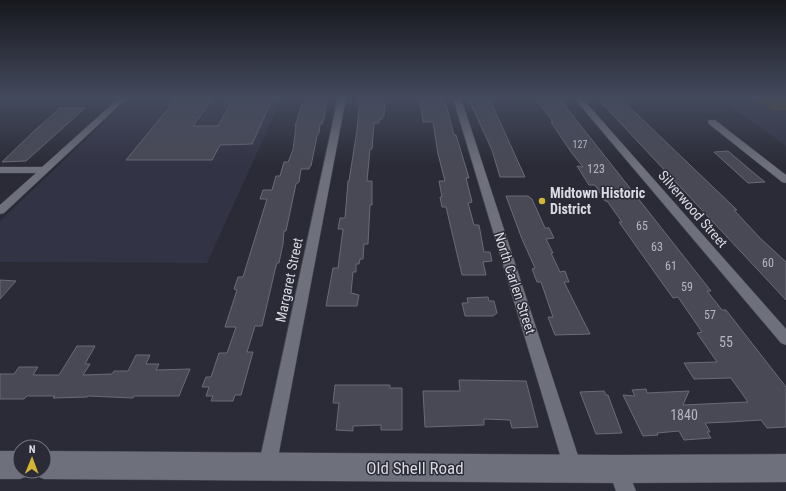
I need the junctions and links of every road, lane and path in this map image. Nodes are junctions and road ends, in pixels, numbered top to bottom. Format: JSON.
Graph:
{"nodes":[{"id":1,"x":98,"y":121,"type":"edge"},
{"id":2,"x":337,"y":121,"type":"edge"},
{"id":3,"x":463,"y":121,"type":"edge"},
{"id":4,"x":598,"y":121,"type":"edge"},
{"id":5,"x":712,"y":122,"type":"dead end"},
{"id":6,"x":0,"y":170,"type":"edge"},
{"id":7,"x":44,"y":170,"type":"junction"},
{"id":8,"x":786,"y":180,"type":"edge"},
{"id":9,"x":0,"y":211,"type":"edge"},
{"id":10,"x":786,"y":339,"type":"edge"},
{"id":11,"x":0,"y":465,"type":"edge"},
{"id":12,"x":12,"y":465,"type":"edge"},
{"id":13,"x":52,"y":465,"type":"edge"},
{"id":14,"x":268,"y":468,"type":"junction"},
{"id":15,"x":573,"y":468,"type":"junction"},
{"id":16,"x":786,"y":468,"type":"edge"},
{"id":17,"x":622,"y":480,"type":"edge"}],
"edges":[{"from":1,"to":7,"type":"street"},
{"from":2,"to":14,"type":"street","name":"Margaret Street"},
{"from":3,"to":15,"type":"street","name":"North Carlen Street"},
{"from":4,"to":10,"type":"street","name":"Silverwood Street"},
{"from":5,"to":8,"type":"street"},
{"from":6,"to":7,"type":"street"},
{"from":7,"to":9,"type":"street"},
{"from":11,"to":12,"type":"street"},
{"from":13,"to":14,"type":"street","name":"Old Shell Road"},
{"from":14,"to":15,"type":"street","name":"Old Shell Road"},
{"from":15,"to":17,"type":"street","name":"Old Shell Road"},
{"from":16,"to":17,"type":"street","name":"Old Shell Road"}]}
